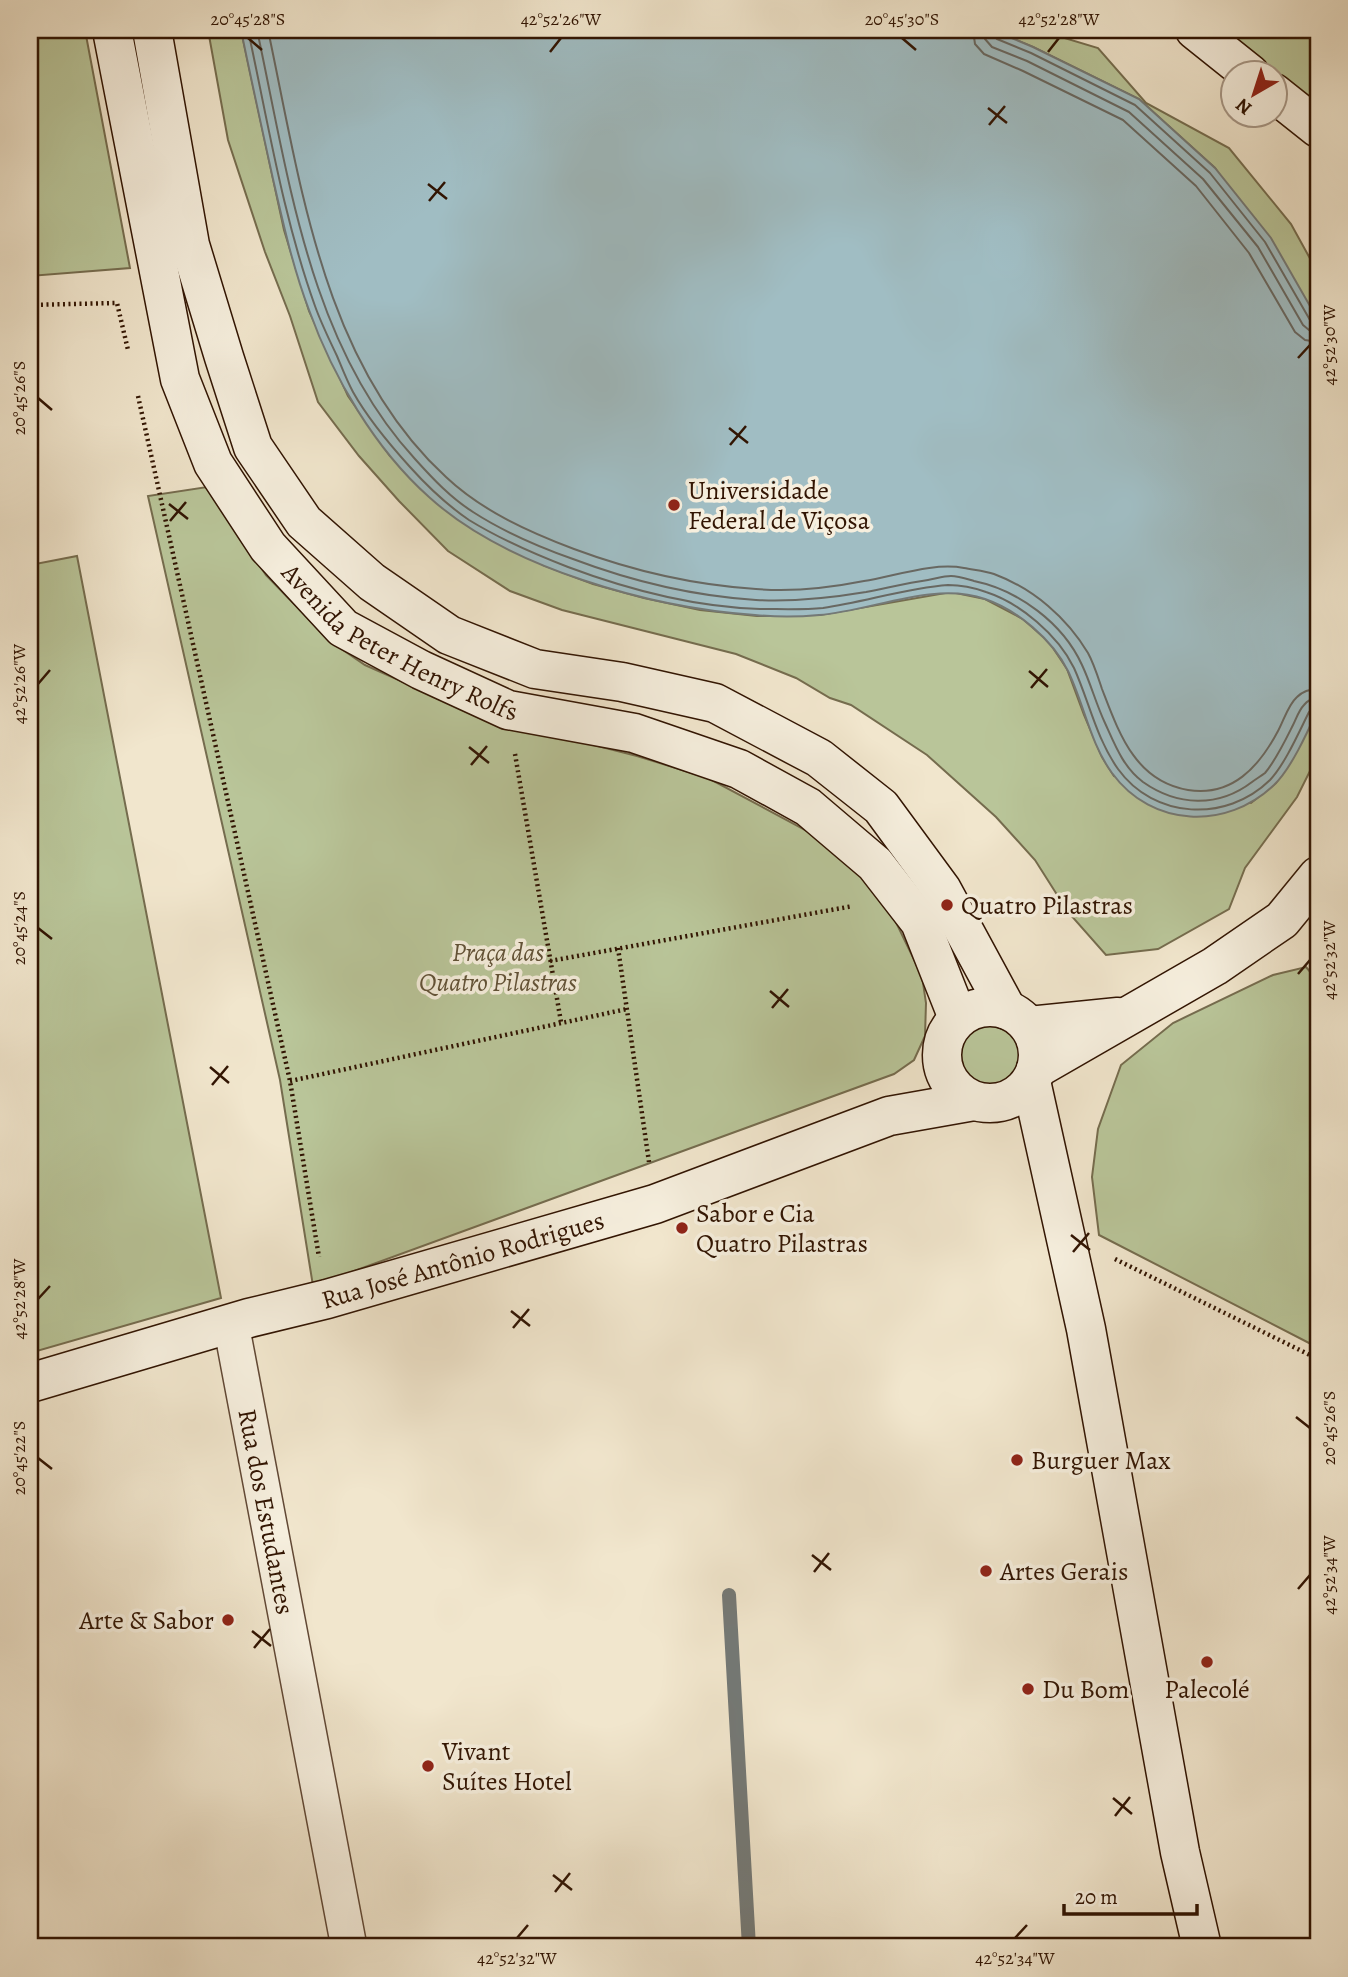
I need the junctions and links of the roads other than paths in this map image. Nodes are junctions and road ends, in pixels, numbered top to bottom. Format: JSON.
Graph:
{"nodes":[{"id":1,"x":113,"y":30,"type":"edge"},
{"id":2,"x":152,"y":30,"type":"edge"},
{"id":3,"x":1195,"y":30,"type":"edge"},
{"id":4,"x":1232,"y":60,"type":"edge"},
{"id":5,"x":1288,"y":104,"type":"edge"},
{"id":6,"x":1318,"y":128,"type":"edge"},
{"id":7,"x":1318,"y":876,"type":"edge"},
{"id":8,"x":1300,"y":915,"type":"edge"},
{"id":9,"x":1131,"y":1015,"type":"junction"},
{"id":10,"x":958,"y":1018,"type":"junction"},
{"id":11,"x":1018,"y":1018,"type":"junction"},
{"id":12,"x":944,"y":1069,"type":"junction"},
{"id":13,"x":1011,"y":1088,"type":"junction"},
{"id":14,"x":889,"y":1116,"type":"junction"},
{"id":15,"x":231,"y":1324,"type":"junction"},
{"id":16,"x":30,"y":1383,"type":"edge"},
{"id":17,"x":348,"y":1947,"type":"edge"},
{"id":18,"x":1202,"y":1947,"type":"edge"}],
"edges":[{"from":1,"to":10,"type":"main road","name":"Avenida Peter Henry Rolfs"},
{"from":2,"to":11,"type":"main road","name":"Avenida Peter Henry Rolfs"},
{"from":3,"to":4,"type":"main road"},
{"from":5,"to":6,"type":"main road"},
{"from":7,"to":8,"type":"main road","name":"Rua José Antônio Rodrigues"},
{"from":8,"to":9,"type":"main road","name":"Rua José Antônio Rodrigues"},
{"from":9,"to":11,"type":"main road"},
{"from":9,"to":13,"type":"main road","name":"Rua José Antônio Rodrigues"},
{"from":10,"to":11,"type":"main road"},
{"from":10,"to":12,"type":"main road"},
{"from":11,"to":13,"type":"main road"},
{"from":12,"to":13,"type":"main road"},
{"from":12,"to":14,"type":"main road","name":"Rua José Antônio Rodrigues"},
{"from":13,"to":14,"type":"main road","name":"Rua José Antônio Rodrigues"},
{"from":13,"to":18,"type":"main road"},
{"from":14,"to":15,"type":"main road","name":"Rua José Antônio Rodrigues"},
{"from":15,"to":16,"type":"main road","name":"Rua José Antônio Rodrigues"},
{"from":15,"to":17,"type":"street","name":"Rua dos Estudantes"}]}
